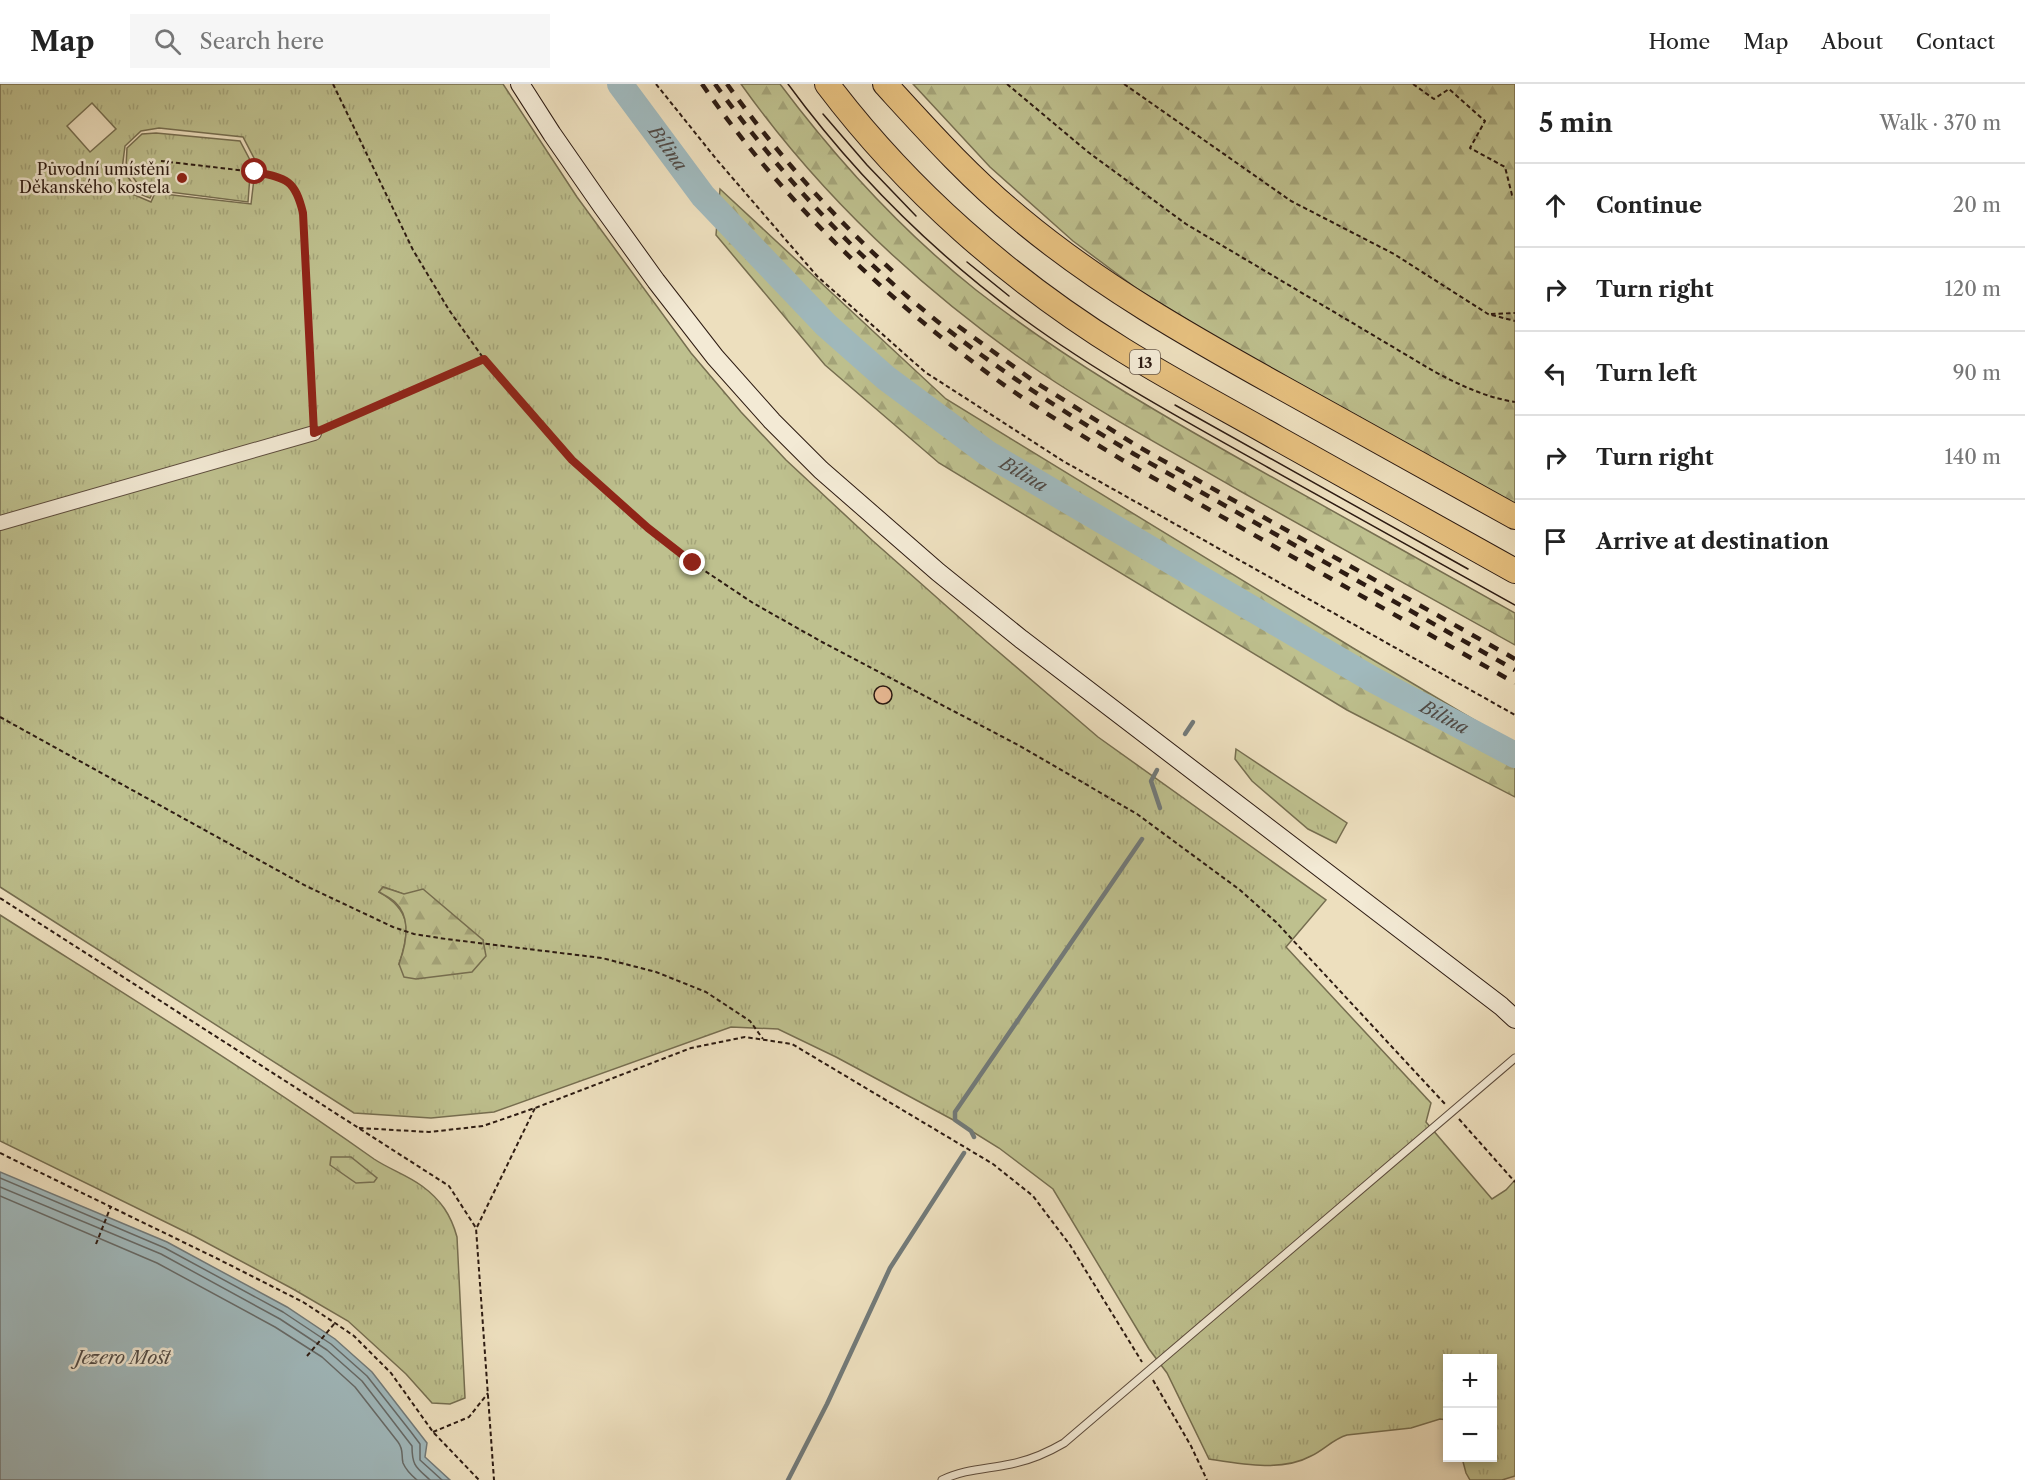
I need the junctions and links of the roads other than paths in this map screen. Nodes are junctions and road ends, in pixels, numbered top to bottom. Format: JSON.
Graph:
{"nodes":[{"id":1,"x":520,"y":84,"type":"edge"},
{"id":2,"x":827,"y":84,"type":"edge"},
{"id":3,"x":885,"y":84,"type":"edge"},
{"id":4,"x":314,"y":433,"type":"road end"},
{"id":5,"x":1515,"y":517,"type":"edge"},
{"id":6,"x":0,"y":524,"type":"edge"},
{"id":7,"x":1515,"y":571,"type":"edge"},
{"id":8,"x":1515,"y":1019,"type":"edge"},
{"id":9,"x":1515,"y":1058,"type":"edge"},
{"id":10,"x":942,"y":1480,"type":"edge"}],
"edges":[{"from":1,"to":8,"type":"street"},
{"from":2,"to":7,"type":"highway","number":"13"},
{"from":3,"to":5,"type":"highway"},
{"from":4,"to":6,"type":"street"},
{"from":9,"to":10,"type":"lane"}]}
